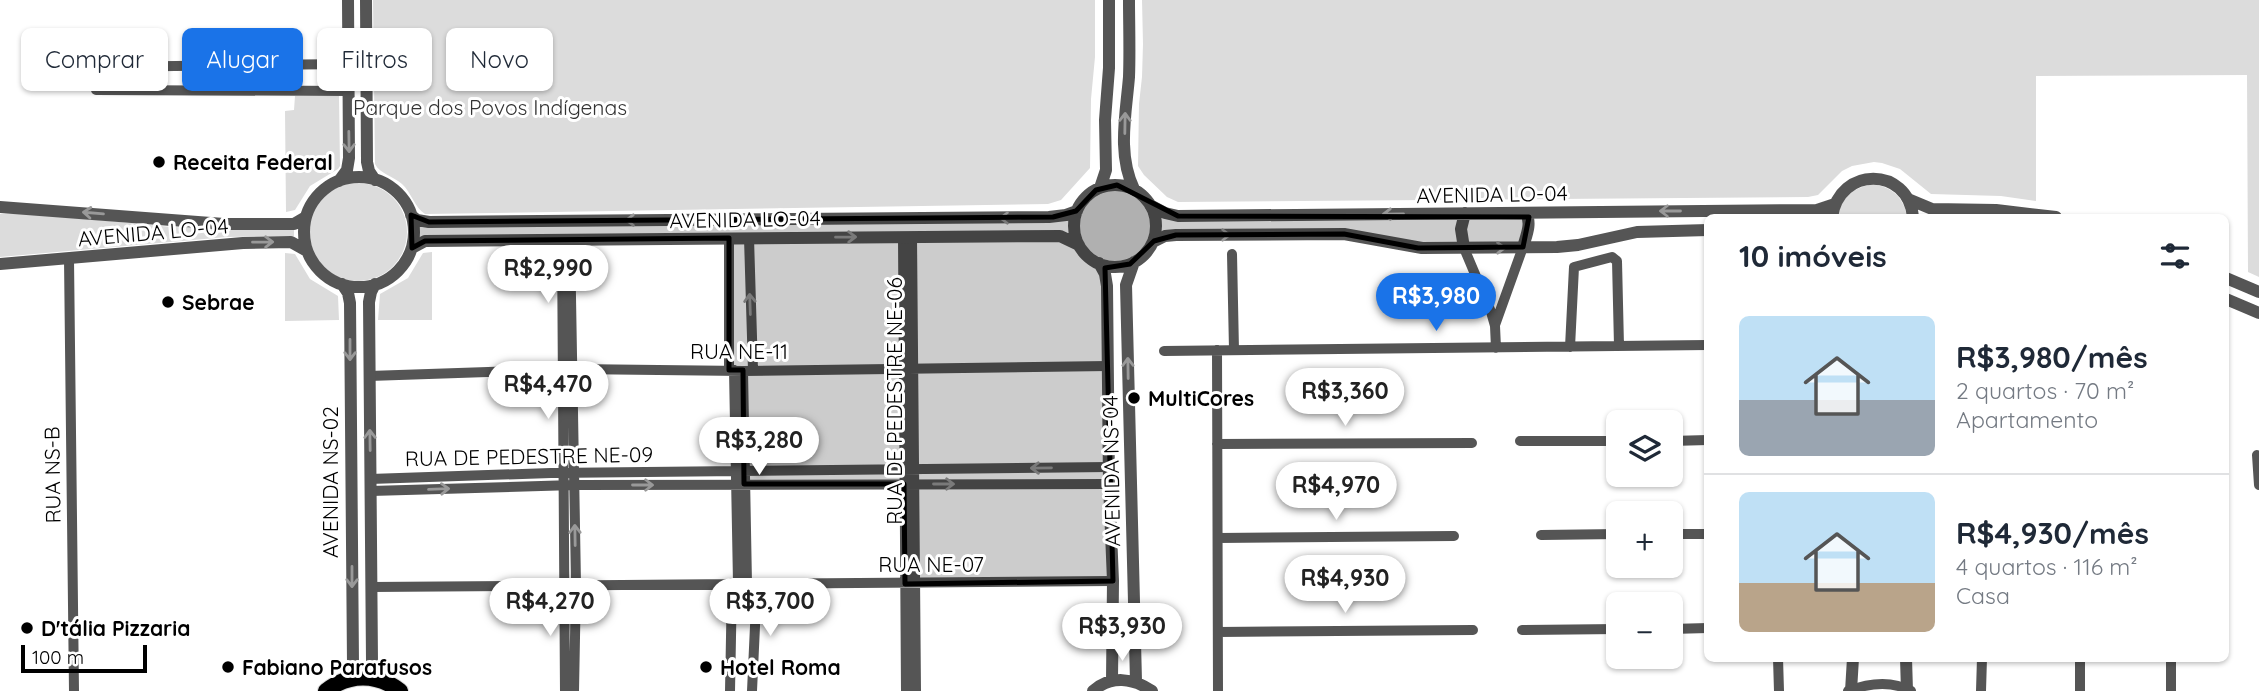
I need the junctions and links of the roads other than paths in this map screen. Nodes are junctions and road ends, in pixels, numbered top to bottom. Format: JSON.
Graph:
{"nodes":[{"id":1,"x":348,"y":0,"type":"edge"},
{"id":2,"x":366,"y":0,"type":"edge"},
{"id":3,"x":1109,"y":0,"type":"edge"},
{"id":4,"x":1129,"y":0,"type":"edge"},
{"id":5,"x":348,"y":28,"type":"edge"},
{"id":6,"x":317,"y":64,"type":"edge"},
{"id":7,"x":168,"y":65,"type":"edge"},
{"id":8,"x":168,"y":90,"type":"edge"},
{"id":9,"x":317,"y":90,"type":"edge"},
{"id":10,"x":349,"y":91,"type":"edge"},
{"id":11,"x":375,"y":180,"type":"junction"},
{"id":12,"x":339,"y":181,"type":"junction"},
{"id":13,"x":1100,"y":188,"type":"junction"},
{"id":14,"x":1133,"y":190,"type":"junction"},
{"id":15,"x":1908,"y":199,"type":"junction"},
{"id":16,"x":1150,"y":205,"type":"junction"},
{"id":17,"x":0,"y":207,"type":"edge"},
{"id":18,"x":1077,"y":211,"type":"junction"},
{"id":19,"x":1833,"y":211,"type":"edge"},
{"id":20,"x":1465,"y":213,"type":"junction"},
{"id":21,"x":1526,"y":213,"type":"junction"},
{"id":22,"x":1912,"y":214,"type":"edge"},
{"id":23,"x":2030,"y":214,"type":"edge"},
{"id":24,"x":411,"y":215,"type":"junction"},
{"id":25,"x":306,"y":217,"type":"junction"},
{"id":26,"x":1704,"y":230,"type":"edge"},
{"id":27,"x":908,"y":237,"type":"junction"},
{"id":28,"x":749,"y":238,"type":"junction"},
{"id":29,"x":729,"y":239,"type":"junction"},
{"id":30,"x":566,"y":240,"type":"junction"},
{"id":31,"x":1153,"y":242,"type":"junction"},
{"id":32,"x":1079,"y":245,"type":"junction"},
{"id":33,"x":412,"y":247,"type":"junction"},
{"id":34,"x":1522,"y":247,"type":"junction"},
{"id":35,"x":1464,"y":248,"type":"junction"},
{"id":36,"x":307,"y":251,"type":"junction"},
{"id":37,"x":1231,"y":254,"type":"dead end"},
{"id":38,"x":69,"y":259,"type":"junction"},
{"id":39,"x":1134,"y":262,"type":"junction"},
{"id":40,"x":1099,"y":263,"type":"junction"},
{"id":41,"x":0,"y":264,"type":"edge"},
{"id":42,"x":2229,"y":279,"type":"edge"},
{"id":43,"x":342,"y":284,"type":"junction"},
{"id":44,"x":376,"y":284,"type":"junction"},
{"id":45,"x":2259,"y":292,"type":"edge"},
{"id":46,"x":2229,"y":300,"type":"edge"},
{"id":47,"x":2259,"y":313,"type":"edge"},
{"id":48,"x":1495,"y":326,"type":"junction"},
{"id":49,"x":1704,"y":345,"type":"edge"},
{"id":50,"x":1619,"y":346,"type":"junction"},
{"id":51,"x":1570,"y":347,"type":"junction"},
{"id":52,"x":1496,"y":348,"type":"junction"},
{"id":53,"x":1217,"y":350,"type":"junction"},
{"id":54,"x":1234,"y":350,"type":"junction"},
{"id":55,"x":1164,"y":351,"type":"dead end"},
{"id":56,"x":1108,"y":366,"type":"junction"},
{"id":57,"x":568,"y":369,"type":"junction"},
{"id":58,"x":907,"y":369,"type":"junction"},
{"id":59,"x":740,"y":371,"type":"junction"},
{"id":60,"x":369,"y":376,"type":"junction"},
{"id":61,"x":1704,"y":440,"type":"edge"},
{"id":62,"x":1520,"y":441,"type":"dead end"},
{"id":63,"x":1606,"y":441,"type":"edge"},
{"id":64,"x":1683,"y":441,"type":"edge"},
{"id":65,"x":1472,"y":443,"type":"dead end"},
{"id":66,"x":1217,"y":444,"type":"junction"},
{"id":67,"x":2257,"y":455,"type":"dead end"},
{"id":68,"x":1109,"y":467,"type":"junction"},
{"id":69,"x":909,"y":469,"type":"junction"},
{"id":70,"x":740,"y":471,"type":"junction"},
{"id":71,"x":569,"y":473,"type":"junction"},
{"id":72,"x":740,"y":484,"type":"junction"},
{"id":73,"x":908,"y":484,"type":"junction"},
{"id":74,"x":1108,"y":484,"type":"junction"},
{"id":75,"x":370,"y":485,"type":"junction"},
{"id":76,"x":569,"y":485,"type":"junction"},
{"id":77,"x":2259,"y":485,"type":"edge"},
{"id":78,"x":1606,"y":534,"type":"edge"},
{"id":79,"x":1683,"y":534,"type":"edge"},
{"id":80,"x":1704,"y":534,"type":"edge"},
{"id":81,"x":1541,"y":535,"type":"dead end"},
{"id":82,"x":1454,"y":536,"type":"dead end"},
{"id":83,"x":1218,"y":538,"type":"junction"},
{"id":84,"x":1113,"y":581,"type":"junction"},
{"id":85,"x":743,"y":583,"type":"junction"},
{"id":86,"x":565,"y":584,"type":"junction"},
{"id":87,"x":576,"y":584,"type":"junction"},
{"id":88,"x":910,"y":584,"type":"junction"},
{"id":89,"x":371,"y":587,"type":"junction"},
{"id":90,"x":1704,"y":628,"type":"edge"},
{"id":91,"x":1606,"y":629,"type":"edge"},
{"id":92,"x":1683,"y":629,"type":"edge"},
{"id":93,"x":1473,"y":630,"type":"dead end"},
{"id":94,"x":1522,"y":630,"type":"dead end"},
{"id":95,"x":1218,"y":632,"type":"junction"},
{"id":96,"x":1778,"y":662,"type":"edge"},
{"id":97,"x":1853,"y":662,"type":"edge"},
{"id":98,"x":1906,"y":662,"type":"edge"},
{"id":99,"x":1982,"y":662,"type":"edge"},
{"id":100,"x":2080,"y":662,"type":"edge"},
{"id":101,"x":2171,"y":662,"type":"edge"},
{"id":102,"x":377,"y":678,"type":"junction"},
{"id":103,"x":344,"y":680,"type":"junction"},
{"id":104,"x":1112,"y":680,"type":"junction"},
{"id":105,"x":1136,"y":681,"type":"junction"},
{"id":106,"x":1908,"y":690,"type":"edge"},
{"id":107,"x":74,"y":691,"type":"edge"},
{"id":108,"x":326,"y":691,"type":"edge"},
{"id":109,"x":400,"y":691,"type":"edge"},
{"id":110,"x":565,"y":691,"type":"edge"},
{"id":111,"x":574,"y":691,"type":"edge"},
{"id":112,"x":730,"y":691,"type":"edge"},
{"id":113,"x":752,"y":691,"type":"edge"},
{"id":114,"x":906,"y":691,"type":"edge"},
{"id":115,"x":916,"y":691,"type":"edge"},
{"id":116,"x":1093,"y":691,"type":"edge"},
{"id":117,"x":1152,"y":691,"type":"edge"},
{"id":118,"x":1218,"y":691,"type":"edge"},
{"id":119,"x":1779,"y":691,"type":"edge"},
{"id":120,"x":1850,"y":691,"type":"edge"},
{"id":121,"x":1981,"y":691,"type":"edge"},
{"id":122,"x":2080,"y":691,"type":"edge"},
{"id":123,"x":2171,"y":691,"type":"edge"}],
"edges":[{"from":1,"to":5,"type":"street"},
{"from":2,"to":11,"type":"street"},
{"from":3,"to":13,"type":"street"},
{"from":14,"to":4,"type":"street","one_way":true},
{"from":6,"to":7,"type":"street"},
{"from":8,"to":9,"type":"street"},
{"from":10,"to":12,"type":"street","one_way":true},
{"from":11,"to":12,"type":"street"},
{"from":11,"to":24,"type":"street"},
{"from":12,"to":25,"type":"street"},
{"from":13,"to":14,"type":"street"},
{"from":13,"to":18,"type":"street"},
{"from":14,"to":16,"type":"street"},
{"from":15,"to":19,"type":"street"},
{"from":15,"to":22,"type":"street"},
{"from":15,"to":23,"type":"street"},
{"from":20,"to":16,"type":"street","name":"AVENIDA LO-04","one_way":true},
{"from":16,"to":31,"type":"street"},
{"from":25,"to":17,"type":"street","name":"AVENIDA LO-04","one_way":true},
{"from":18,"to":24,"type":"street","name":"AVENIDA LO-04","one_way":true},
{"from":18,"to":32,"type":"street"},
{"from":19,"to":21,"type":"street","name":"AVENIDA LO-04","one_way":true},
{"from":20,"to":21,"type":"street","name":"AVENIDA LO-04"},
{"from":20,"to":35,"type":"street"},
{"from":21,"to":34,"type":"street"},
{"from":24,"to":33,"type":"street"},
{"from":25,"to":36,"type":"street"},
{"from":26,"to":34,"type":"street"},
{"from":28,"to":27,"type":"street","name":"AVENIDA LO-04","one_way":true},
{"from":27,"to":32,"type":"street","name":"AVENIDA LO-04"},
{"from":27,"to":58,"type":"street","name":"RUA DE PEDESTRE NE-06"},
{"from":28,"to":29,"type":"street","name":"AVENIDA LO-04"},
{"from":59,"to":28,"type":"street","one_way":true},
{"from":29,"to":30,"type":"street","name":"AVENIDA LO-04"},
{"from":29,"to":59,"type":"street"},
{"from":30,"to":33,"type":"street","name":"AVENIDA LO-04"},
{"from":30,"to":57,"type":"street"},
{"from":31,"to":35,"type":"street","one_way":true},
{"from":31,"to":39,"type":"street"},
{"from":32,"to":40,"type":"street"},
{"from":33,"to":44,"type":"street"},
{"from":35,"to":34,"type":"street","one_way":true},
{"from":34,"to":48,"type":"street"},
{"from":35,"to":48,"type":"street"},
{"from":38,"to":36,"type":"street","name":"AVENIDA LO-04","one_way":true},
{"from":36,"to":43,"type":"street"},
{"from":37,"to":54,"type":"street"},
{"from":38,"to":41,"type":"street","name":"AVENIDA LO-04"},
{"from":38,"to":107,"type":"street","name":"RUA NS-B"},
{"from":39,"to":40,"type":"street"},
{"from":105,"to":39,"type":"street","name":"AVENIDA NS-04","one_way":true},
{"from":40,"to":56,"type":"street","name":"AVENIDA NS-04"},
{"from":42,"to":45,"type":"street"},
{"from":43,"to":44,"type":"street"},
{"from":43,"to":103,"type":"street","name":"AVENIDA NS-02","one_way":true},
{"from":44,"to":60,"type":"street","name":"AVENIDA NS-02"},
{"from":46,"to":47,"type":"street"},
{"from":48,"to":52,"type":"street"},
{"from":49,"to":50,"type":"street"},
{"from":50,"to":51,"type":"street"},
{"from":50,"to":51,"type":"street"},
{"from":51,"to":52,"type":"street"},
{"from":52,"to":54,"type":"street"},
{"from":53,"to":54,"type":"street"},
{"from":53,"to":55,"type":"street"},
{"from":53,"to":66,"type":"street"},
{"from":56,"to":58,"type":"street","name":"RUA NE-11"},
{"from":56,"to":68,"type":"street","name":"AVENIDA NS-04"},
{"from":57,"to":59,"type":"street","name":"RUA NE-11"},
{"from":57,"to":60,"type":"street","name":"RUA NE-11"},
{"from":57,"to":71,"type":"street"},
{"from":58,"to":59,"type":"street","name":"RUA NE-11"},
{"from":58,"to":69,"type":"street","name":"RUA DE PEDESTRE NE-06"},
{"from":59,"to":70,"type":"street"},
{"from":75,"to":60,"type":"street","name":"AVENIDA NS-02","one_way":true},
{"from":61,"to":64,"type":"street"},
{"from":62,"to":63,"type":"street"},
{"from":65,"to":66,"type":"street"},
{"from":66,"to":83,"type":"street"},
{"from":67,"to":77,"type":"street"},
{"from":68,"to":69,"type":"street","name":"RUA DE PEDESTRE NE-09","one_way":true},
{"from":68,"to":74,"type":"street","name":"AVENIDA NS-04"},
{"from":69,"to":70,"type":"street","name":"RUA DE PEDESTRE NE-09"},
{"from":69,"to":73,"type":"street","name":"RUA DE PEDESTRE NE-06"},
{"from":70,"to":71,"type":"street","name":"RUA DE PEDESTRE NE-09"},
{"from":70,"to":72,"type":"street"},
{"from":71,"to":75,"type":"street","name":"RUA DE PEDESTRE NE-09"},
{"from":71,"to":76,"type":"street"},
{"from":72,"to":73,"type":"street","name":"RUA DE PEDESTRE NE-09"},
{"from":76,"to":72,"type":"street","name":"RUA DE PEDESTRE NE-09","one_way":true},
{"from":72,"to":85,"type":"street"},
{"from":73,"to":74,"type":"street","name":"RUA DE PEDESTRE NE-09","one_way":true},
{"from":73,"to":88,"type":"street","name":"RUA DE PEDESTRE NE-06"},
{"from":74,"to":84,"type":"street","name":"AVENIDA NS-04"},
{"from":75,"to":76,"type":"street","name":"RUA DE PEDESTRE NE-09","one_way":true},
{"from":75,"to":89,"type":"street","name":"AVENIDA NS-02"},
{"from":76,"to":86,"type":"street"},
{"from":87,"to":76,"type":"street","one_way":true},
{"from":78,"to":81,"type":"street"},
{"from":79,"to":80,"type":"street"},
{"from":82,"to":83,"type":"street"},
{"from":83,"to":95,"type":"street"},
{"from":84,"to":88,"type":"street","name":"RUA NE-07"},
{"from":84,"to":104,"type":"street","name":"AVENIDA NS-04"},
{"from":85,"to":87,"type":"street","name":"RUA NE-07"},
{"from":85,"to":88,"type":"street","name":"RUA NE-07"},
{"from":85,"to":112,"type":"street"},
{"from":85,"to":113,"type":"street"},
{"from":86,"to":87,"type":"street","name":"RUA NE-07"},
{"from":86,"to":89,"type":"street","name":"RUA NE-07"},
{"from":86,"to":110,"type":"street"},
{"from":87,"to":111,"type":"street"},
{"from":88,"to":114,"type":"street","name":"RUA DE PEDESTRE NE-06"},
{"from":88,"to":115,"type":"street","name":"RUA DE PEDESTRE NE-06"},
{"from":89,"to":102,"type":"street","name":"AVENIDA NS-02"},
{"from":90,"to":92,"type":"street"},
{"from":91,"to":94,"type":"street"},
{"from":93,"to":95,"type":"street"},
{"from":95,"to":118,"type":"street"},
{"from":96,"to":119,"type":"street"},
{"from":97,"to":120,"type":"street"},
{"from":98,"to":106,"type":"street"},
{"from":99,"to":121,"type":"street"},
{"from":100,"to":122,"type":"street"},
{"from":101,"to":123,"type":"street"},
{"from":102,"to":103,"type":"main road"},
{"from":102,"to":109,"type":"main road"},
{"from":103,"to":108,"type":"main road"},
{"from":104,"to":105,"type":"street"},
{"from":104,"to":116,"type":"street"},
{"from":105,"to":117,"type":"street"},
{"from":106,"to":120,"type":"street"}]}
